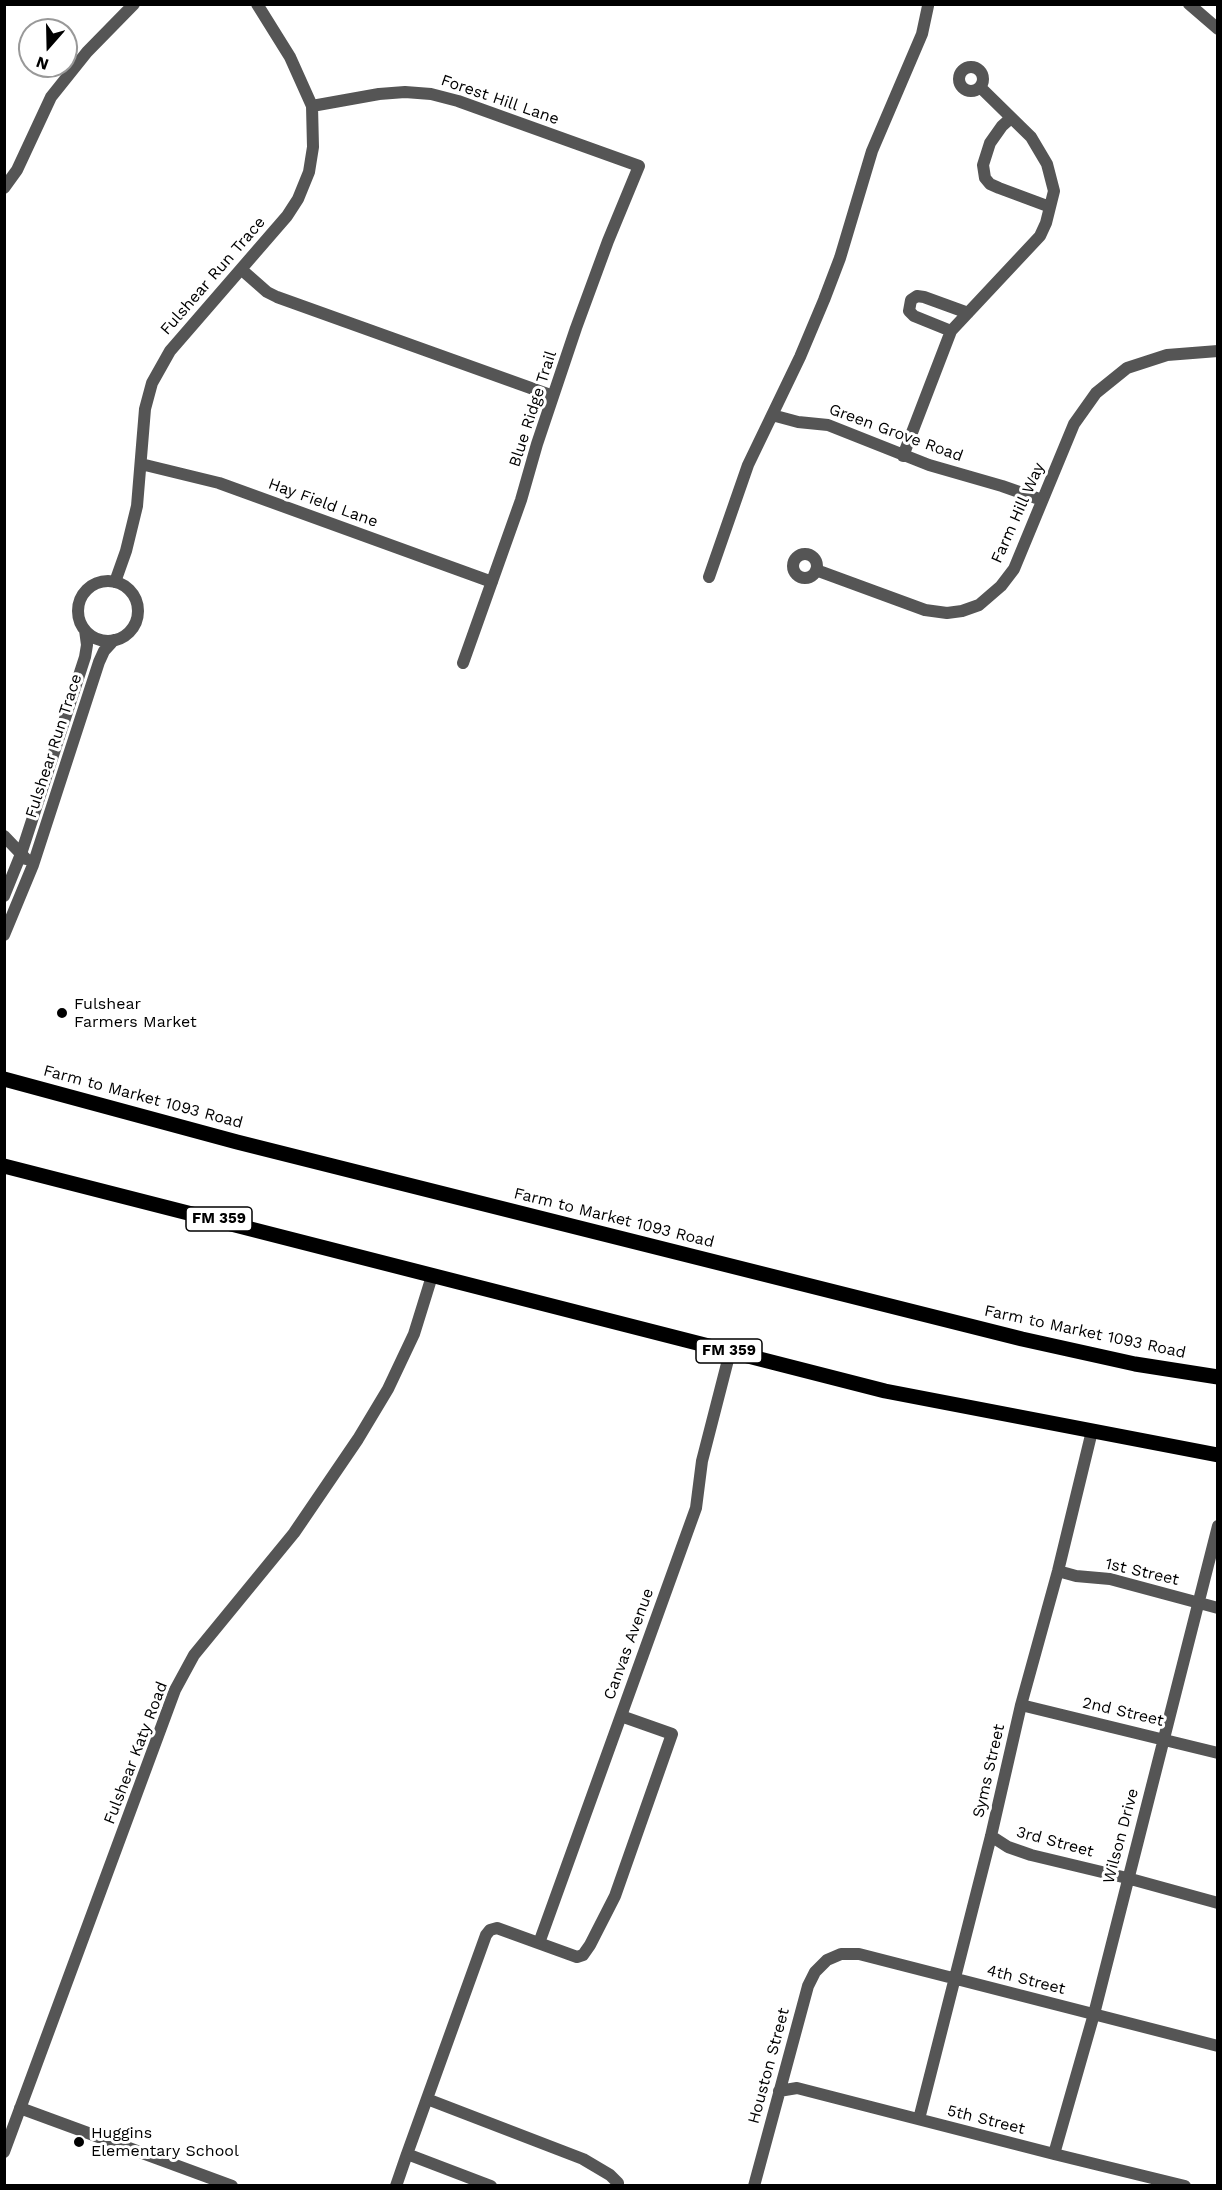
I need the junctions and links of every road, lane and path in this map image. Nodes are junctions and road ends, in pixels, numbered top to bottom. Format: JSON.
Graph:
{"nodes":[{"id":1,"x":134,"y":4,"type":"edge"},
{"id":2,"x":257,"y":4,"type":"edge"},
{"id":3,"x":1189,"y":4,"type":"edge"},
{"id":4,"x":928,"y":6,"type":"edge"},
{"id":5,"x":1218,"y":29,"type":"edge"},
{"id":6,"x":980,"y":87,"type":"dead end"},
{"id":7,"x":312,"y":106,"type":"junction"},
{"id":8,"x":1011,"y":118,"type":"junction"},
{"id":9,"x":639,"y":166,"type":"joint"},
{"id":10,"x":4,"y":188,"type":"edge"},
{"id":11,"x":1050,"y":207,"type":"junction"},
{"id":12,"x":242,"y":270,"type":"junction"},
{"id":13,"x":968,"y":313,"type":"junction"},
{"id":14,"x":951,"y":331,"type":"junction"},
{"id":15,"x":1218,"y":351,"type":"edge"},
{"id":16,"x":553,"y":396,"type":"junction"},
{"id":17,"x":772,"y":415,"type":"junction"},
{"id":18,"x":903,"y":456,"type":"junction"},
{"id":19,"x":141,"y":464,"type":"junction"},
{"id":20,"x":1042,"y":500,"type":"junction"},
{"id":21,"x":816,"y":570,"type":"dead end"},
{"id":22,"x":709,"y":577,"type":"dead end"},
{"id":23,"x":116,"y":582,"type":"junction"},
{"id":24,"x":492,"y":582,"type":"junction"},
{"id":25,"x":85,"y":630,"type":"junction"},
{"id":26,"x":114,"y":640,"type":"junction"},
{"id":27,"x":463,"y":663,"type":"dead end"},
{"id":28,"x":4,"y":836,"type":"edge"},
{"id":29,"x":21,"y":854,"type":"junction"},
{"id":30,"x":33,"y":865,"type":"junction"},
{"id":31,"x":4,"y":896,"type":"edge"},
{"id":32,"x":4,"y":935,"type":"edge"},
{"id":33,"x":4,"y":1079,"type":"edge"},
{"id":34,"x":4,"y":1166,"type":"edge"},
{"id":35,"x":432,"y":1276,"type":"junction"},
{"id":36,"x":730,"y":1352,"type":"junction"},
{"id":37,"x":1218,"y":1377,"type":"edge"},
{"id":38,"x":1092,"y":1431,"type":"junction"},
{"id":39,"x":1218,"y":1455,"type":"edge"},
{"id":40,"x":1218,"y":1526,"type":"edge"},
{"id":41,"x":1058,"y":1571,"type":"junction"},
{"id":42,"x":1199,"y":1603,"type":"junction"},
{"id":43,"x":1218,"y":1608,"type":"edge"},
{"id":44,"x":1021,"y":1705,"type":"junction"},
{"id":45,"x":621,"y":1716,"type":"junction"},
{"id":46,"x":1164,"y":1738,"type":"junction"},
{"id":47,"x":1218,"y":1753,"type":"edge"},
{"id":48,"x":991,"y":1836,"type":"junction"},
{"id":49,"x":1128,"y":1878,"type":"junction"},
{"id":50,"x":1218,"y":1903,"type":"edge"},
{"id":51,"x":539,"y":1943,"type":"junction"},
{"id":52,"x":827,"y":1960,"type":"joint"},
{"id":53,"x":954,"y":1979,"type":"junction"},
{"id":54,"x":1094,"y":2014,"type":"junction"},
{"id":55,"x":1218,"y":2046,"type":"edge"},
{"id":56,"x":779,"y":2091,"type":"junction"},
{"id":57,"x":427,"y":2099,"type":"junction"},
{"id":58,"x":20,"y":2108,"type":"junction"},
{"id":59,"x":919,"y":2119,"type":"junction"},
{"id":60,"x":4,"y":2152,"type":"edge"},
{"id":61,"x":407,"y":2154,"type":"junction"},
{"id":62,"x":1054,"y":2154,"type":"junction"},
{"id":63,"x":232,"y":2186,"type":"edge"},
{"id":64,"x":396,"y":2186,"type":"edge"},
{"id":65,"x":491,"y":2186,"type":"edge"},
{"id":66,"x":617,"y":2186,"type":"edge"},
{"id":67,"x":754,"y":2186,"type":"edge"},
{"id":68,"x":1185,"y":2186,"type":"edge"}],
"edges":[{"from":1,"to":10,"type":"street"},
{"from":2,"to":7,"type":"street","name":"Fulshear Run Trace"},
{"from":3,"to":5,"type":"street"},
{"from":4,"to":17,"type":"street"},
{"from":6,"to":8,"type":"street"},
{"from":7,"to":9,"type":"street","name":"Forest Hill Lane"},
{"from":7,"to":12,"type":"street","name":"Fulshear Run Trace"},
{"from":8,"to":11,"type":"street"},
{"from":8,"to":11,"type":"street"},
{"from":9,"to":16,"type":"street","name":"Blue Ridge Trail"},
{"from":11,"to":13,"type":"street"},
{"from":12,"to":16,"type":"street"},
{"from":12,"to":19,"type":"street","name":"Fulshear Run Trace"},
{"from":13,"to":14,"type":"street"},
{"from":13,"to":14,"type":"street"},
{"from":14,"to":18,"type":"street"},
{"from":15,"to":20,"type":"street","name":"Farm Hill Way"},
{"from":16,"to":24,"type":"street","name":"Blue Ridge Trail"},
{"from":17,"to":18,"type":"street","name":"Green Grove Road"},
{"from":17,"to":22,"type":"street"},
{"from":18,"to":20,"type":"street","name":"Green Grove Road"},
{"from":19,"to":23,"type":"street","name":"Fulshear Run Trace"},
{"from":19,"to":24,"type":"street","name":"Hay Field Lane"},
{"from":20,"to":21,"type":"street","name":"Farm Hill Way"},
{"from":23,"to":25,"type":"street"},
{"from":23,"to":26,"type":"street"},
{"from":24,"to":27,"type":"street","name":"Blue Ridge Trail"},
{"from":25,"to":26,"type":"street"},
{"from":25,"to":29,"type":"street","name":"Fulshear Run Trace"},
{"from":26,"to":30,"type":"street","name":"Fulshear Run Trace"},
{"from":28,"to":29,"type":"street"},
{"from":29,"to":30,"type":"street"},
{"from":29,"to":31,"type":"street","name":"Fulshear Run Trace"},
{"from":30,"to":32,"type":"street","name":"Fulshear Run Trace"},
{"from":33,"to":37,"type":"main road","name":"Farm to Market 1093 Road"},
{"from":34,"to":35,"type":"main road","number":"FM 359"},
{"from":35,"to":36,"type":"main road","number":"FM 359"},
{"from":35,"to":58,"type":"street","name":"Fulshear Katy Road"},
{"from":36,"to":38,"type":"main road","number":"FM 359"},
{"from":36,"to":45,"type":"street","name":"Canvas Avenue"},
{"from":38,"to":39,"type":"main road","number":"FM 359"},
{"from":38,"to":41,"type":"street","name":"Syms Street"},
{"from":40,"to":42,"type":"street","name":"Wilson Drive"},
{"from":41,"to":42,"type":"street","name":"1st Street"},
{"from":41,"to":44,"type":"street","name":"Syms Street"},
{"from":42,"to":43,"type":"street","name":"1st Street"},
{"from":42,"to":46,"type":"street","name":"Wilson Drive"},
{"from":44,"to":46,"type":"street","name":"2nd Street"},
{"from":44,"to":48,"type":"street","name":"Syms Street"},
{"from":45,"to":51,"type":"street","name":"Canvas Avenue"},
{"from":45,"to":51,"type":"street"},
{"from":46,"to":47,"type":"street","name":"2nd Street"},
{"from":46,"to":49,"type":"street","name":"Wilson Drive"},
{"from":48,"to":49,"type":"street","name":"3rd Street"},
{"from":48,"to":53,"type":"street","name":"Syms Street"},
{"from":49,"to":50,"type":"street","name":"3rd Street"},
{"from":49,"to":54,"type":"street","name":"Wilson Drive"},
{"from":51,"to":57,"type":"street"},
{"from":52,"to":53,"type":"street","name":"4th Street"},
{"from":52,"to":56,"type":"street","name":"Houston Street"},
{"from":53,"to":54,"type":"street","name":"4th Street"},
{"from":53,"to":59,"type":"street","name":"Syms Street"},
{"from":54,"to":55,"type":"street","name":"4th Street"},
{"from":54,"to":62,"type":"street","name":"Wilson Drive"},
{"from":56,"to":59,"type":"street","name":"5th Street"},
{"from":56,"to":67,"type":"street","name":"Houston Street"},
{"from":57,"to":61,"type":"street"},
{"from":57,"to":66,"type":"street"},
{"from":58,"to":60,"type":"street","name":"Fulshear Katy Road"},
{"from":58,"to":63,"type":"street"},
{"from":59,"to":62,"type":"street","name":"5th Street"},
{"from":61,"to":64,"type":"street"},
{"from":61,"to":65,"type":"street"},
{"from":62,"to":68,"type":"street","name":"5th Street"}]}
